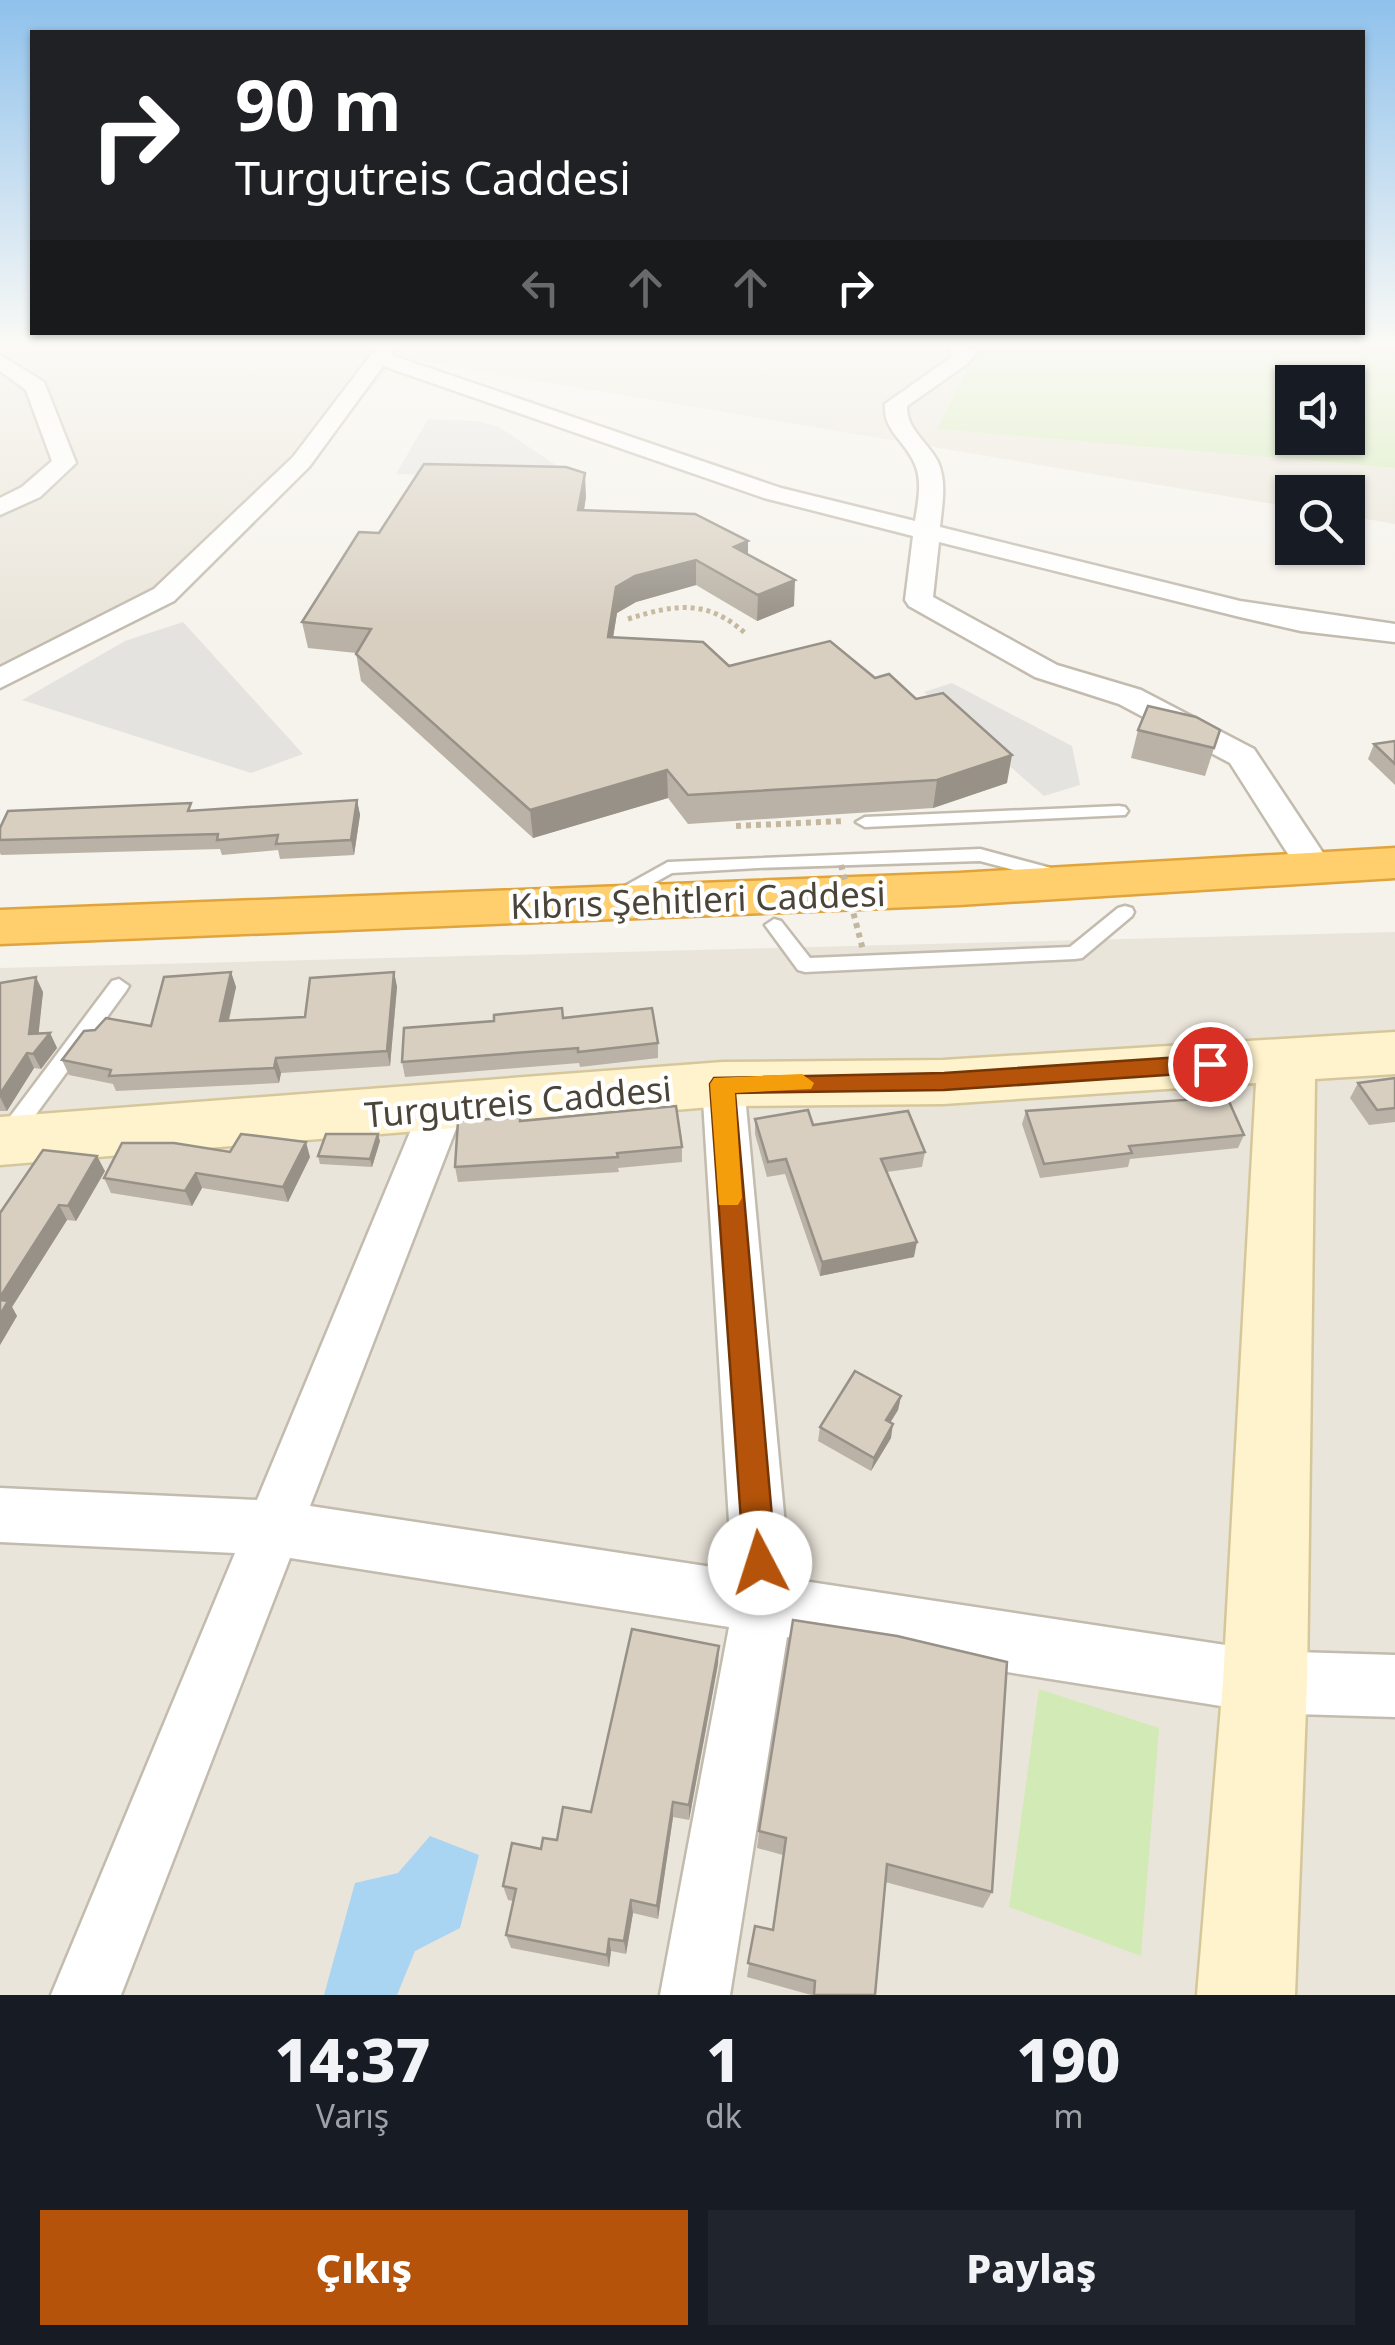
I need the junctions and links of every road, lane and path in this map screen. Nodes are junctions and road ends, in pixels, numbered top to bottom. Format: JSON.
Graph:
{"nodes":[{"id":1,"x":56,"y":440,"type":"edge"},
{"id":2,"x":318,"y":440,"type":"edge"},
{"id":3,"x":626,"y":440,"type":"edge"},
{"id":4,"x":910,"y":440,"type":"edge"},
{"id":5,"x":0,"y":508,"type":"edge"},
{"id":6,"x":928,"y":530,"type":"junction"},
{"id":7,"x":628,"y":619,"type":"dead end"},
{"id":8,"x":1395,"y":633,"type":"edge"},
{"id":9,"x":746,"y":634,"type":"dead end"},
{"id":10,"x":0,"y":679,"type":"edge"},
{"id":11,"x":1119,"y":812,"type":"dead end"},
{"id":12,"x":859,"y":822,"type":"joint"},
{"id":13,"x":736,"y":826,"type":"edge"},
{"id":14,"x":1395,"y":863,"type":"edge"},
{"id":15,"x":840,"y":865,"type":"dead end"},
{"id":16,"x":1315,"y":868,"type":"junction"},
{"id":17,"x":1395,"y":896,"type":"edge"},
{"id":18,"x":0,"y":927,"type":"edge"},
{"id":19,"x":863,"y":950,"type":"dead end"},
{"id":20,"x":0,"y":954,"type":"edge"},
{"id":21,"x":119,"y":986,"type":"dead end"},
{"id":22,"x":1395,"y":1053,"type":"edge"},
{"id":23,"x":1286,"y":1059,"type":"junction"},
{"id":24,"x":722,"y":1084,"type":"junction"},
{"id":25,"x":442,"y":1108,"type":"junction"},
{"id":26,"x":11,"y":1153,"type":"edge"},
{"id":27,"x":0,"y":1515,"type":"edge"},
{"id":28,"x":277,"y":1528,"type":"junction"},
{"id":29,"x":763,"y":1602,"type":"junction"},
{"id":30,"x":1266,"y":1682,"type":"junction"},
{"id":31,"x":1395,"y":1686,"type":"edge"},
{"id":32,"x":86,"y":1995,"type":"edge"},
{"id":33,"x":695,"y":1995,"type":"edge"},
{"id":34,"x":1246,"y":1995,"type":"edge"}],
"edges":[{"from":1,"to":5,"type":"street"},
{"from":2,"to":10,"type":"street"},
{"from":3,"to":6,"type":"street"},
{"from":4,"to":6,"type":"street"},
{"from":6,"to":8,"type":"street"},
{"from":6,"to":16,"type":"street"},
{"from":7,"to":9,"type":"path"},
{"from":11,"to":12,"type":"lane"},
{"from":12,"to":13,"type":"path"},
{"from":14,"to":16,"type":"highway","name":"Kıbrıs Şehitleri Caddesi"},
{"from":15,"to":19,"type":"path","bridge":true},
{"from":16,"to":18,"type":"highway","name":"Kıbrıs Şehitleri Caddesi"},
{"from":17,"to":20,"type":"highway","name":"Kıbrıs Şehitleri Caddesi"},
{"from":21,"to":26,"type":"lane"},
{"from":22,"to":23,"type":"street","name":"Turgutreis Caddesi"},
{"from":23,"to":24,"type":"street","name":"Turgutreis Caddesi"},
{"from":23,"to":30,"type":"street"},
{"from":24,"to":25,"type":"street","name":"Turgutreis Caddesi"},
{"from":24,"to":29,"type":"street"},
{"from":25,"to":26,"type":"street","name":"Turgutreis Caddesi"},
{"from":25,"to":28,"type":"street"},
{"from":27,"to":28,"type":"street"},
{"from":28,"to":29,"type":"street"},
{"from":28,"to":32,"type":"street"},
{"from":29,"to":30,"type":"street"},
{"from":29,"to":33,"type":"street"},
{"from":30,"to":31,"type":"street"},
{"from":30,"to":34,"type":"street"}]}
